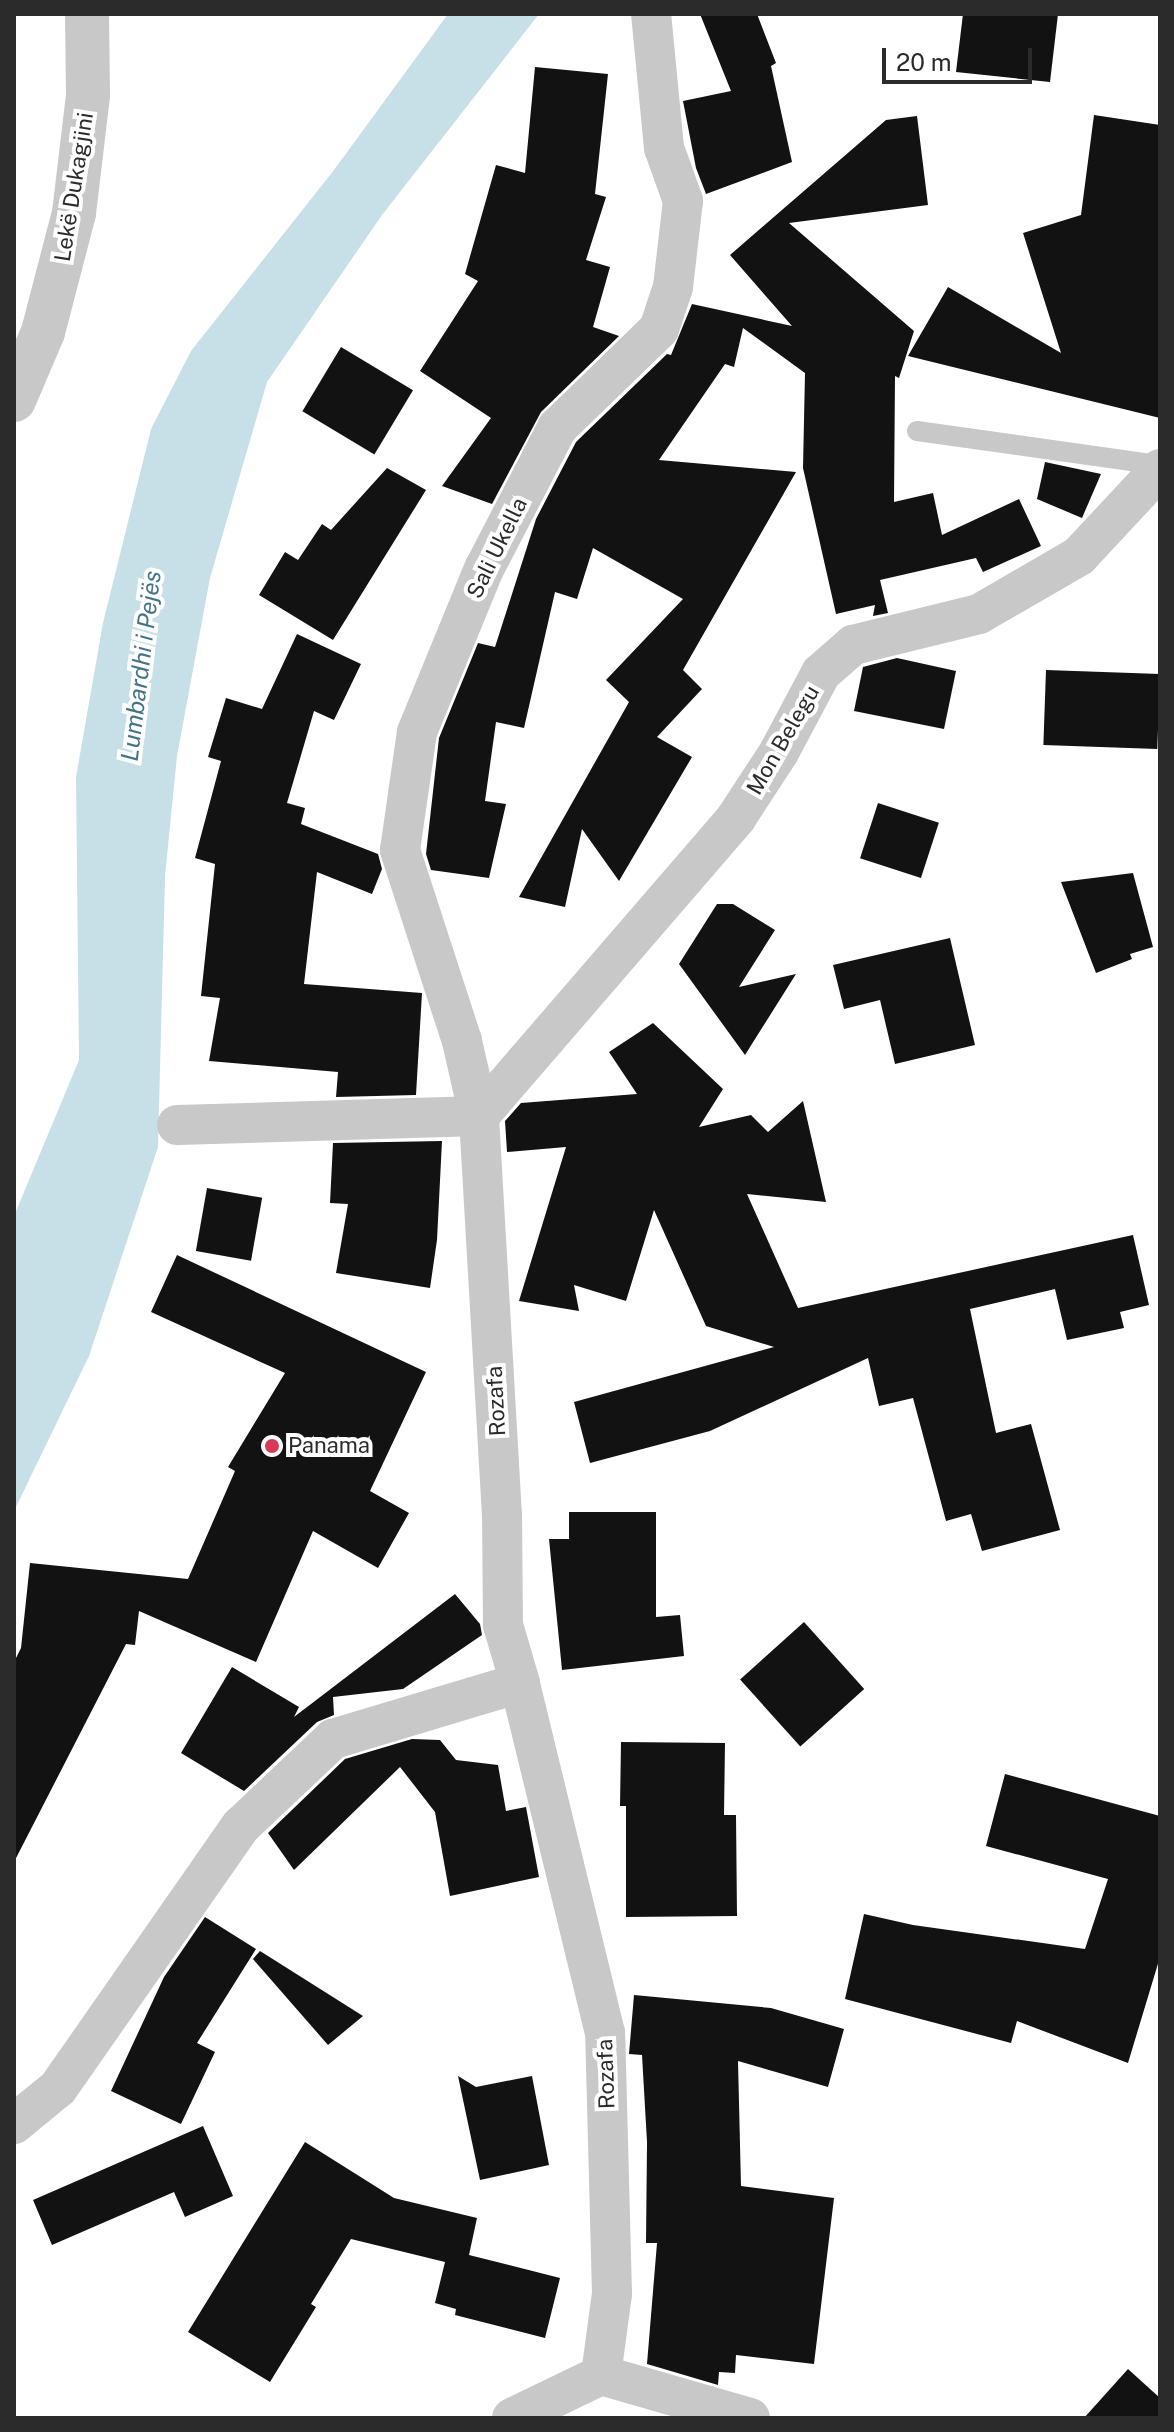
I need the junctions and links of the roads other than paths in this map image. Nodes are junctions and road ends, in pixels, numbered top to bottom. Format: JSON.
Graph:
{"nodes":[{"id":1,"x":87,"y":14,"type":"edge"},
{"id":2,"x":651,"y":14,"type":"edge"},
{"id":3,"x":14,"y":400,"type":"edge"},
{"id":4,"x":917,"y":431,"type":"dead end"},
{"id":5,"x":1160,"y":467,"type":"edge"},
{"id":6,"x":479,"y":1116,"type":"junction"},
{"id":7,"x":177,"y":1125,"type":"dead end"},
{"id":8,"x":520,"y":1683,"type":"junction"},
{"id":9,"x":14,"y":2124,"type":"edge"},
{"id":10,"x":601,"y":2375,"type":"junction"},
{"id":11,"x":512,"y":2418,"type":"edge"},
{"id":12,"x":750,"y":2418,"type":"edge"}],
"edges":[{"from":1,"to":3,"type":"street","name":"Lekë Dukagjini"},
{"from":2,"to":6,"type":"street","name":"Sali Ukella"},
{"from":4,"to":5,"type":"lane","name":"Mon Belegu"},
{"from":5,"to":6,"type":"street","name":"Mon Belegu"},
{"from":6,"to":7,"type":"street"},
{"from":6,"to":8,"type":"street","name":"Rozafa"},
{"from":8,"to":9,"type":"street"},
{"from":8,"to":10,"type":"street","name":"Rozafa"},
{"from":10,"to":11,"type":"street"},
{"from":10,"to":12,"type":"street"}]}
